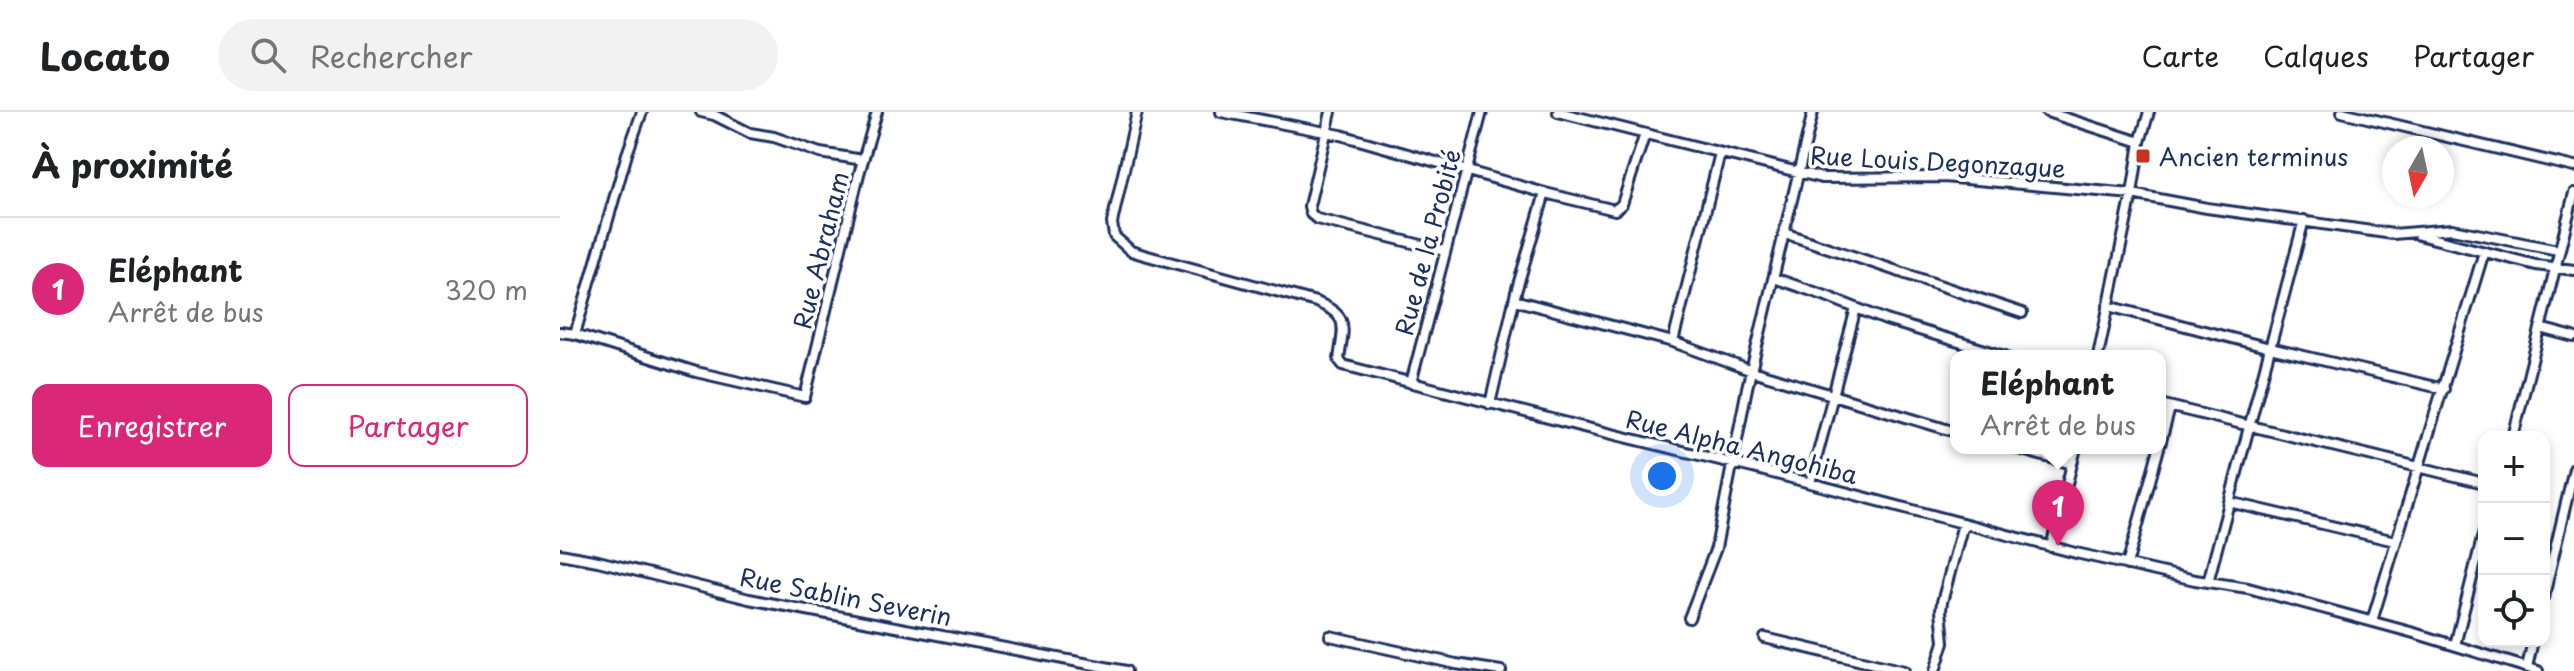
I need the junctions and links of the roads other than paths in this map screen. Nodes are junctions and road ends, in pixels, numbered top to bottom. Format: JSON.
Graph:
{"nodes":[{"id":1,"x":642,"y":112,"type":"edge"},
{"id":2,"x":701,"y":112,"type":"edge"},
{"id":3,"x":877,"y":112,"type":"edge"},
{"id":4,"x":1137,"y":112,"type":"edge"},
{"id":5,"x":1221,"y":112,"type":"edge"},
{"id":6,"x":1331,"y":112,"type":"edge"},
{"id":7,"x":1482,"y":112,"type":"edge"},
{"id":8,"x":1558,"y":112,"type":"edge"},
{"id":9,"x":1813,"y":112,"type":"edge"},
{"id":10,"x":2047,"y":112,"type":"edge"},
{"id":11,"x":2149,"y":112,"type":"edge"},
{"id":12,"x":2342,"y":112,"type":"edge"},
{"id":13,"x":1570,"y":114,"type":"edge"},
{"id":14,"x":1325,"y":133,"type":"junction"},
{"id":15,"x":1645,"y":134,"type":"junction"},
{"id":16,"x":2140,"y":142,"type":"junction"},
{"id":17,"x":1720,"y":153,"type":"junction"},
{"id":18,"x":863,"y":160,"type":"junction"},
{"id":19,"x":2574,"y":167,"type":"edge"},
{"id":20,"x":1467,"y":171,"type":"junction"},
{"id":21,"x":1798,"y":174,"type":"junction"},
{"id":22,"x":1545,"y":193,"type":"junction"},
{"id":23,"x":2574,"y":193,"type":"edge"},
{"id":24,"x":2132,"y":194,"type":"junction"},
{"id":25,"x":2304,"y":220,"type":"junction"},
{"id":26,"x":1784,"y":233,"type":"junction"},
{"id":27,"x":2413,"y":234,"type":"junction"},
{"id":28,"x":2558,"y":250,"type":"junction"},
{"id":29,"x":1445,"y":251,"type":"junction"},
{"id":30,"x":2484,"y":252,"type":"junction"},
{"id":31,"x":2554,"y":266,"type":"junction"},
{"id":32,"x":2574,"y":270,"type":"edge"},
{"id":33,"x":1774,"y":278,"type":"junction"},
{"id":34,"x":1514,"y":300,"type":"junction"},
{"id":35,"x":2108,"y":306,"type":"junction"},
{"id":36,"x":1856,"y":308,"type":"junction"},
{"id":37,"x":2022,"y":313,"type":"dead end"},
{"id":38,"x":2540,"y":328,"type":"junction"},
{"id":39,"x":560,"y":332,"type":"edge"},
{"id":40,"x":575,"y":334,"type":"junction"},
{"id":41,"x":2574,"y":337,"type":"edge"},
{"id":42,"x":1673,"y":342,"type":"junction"},
{"id":43,"x":2270,"y":348,"type":"junction"},
{"id":44,"x":1985,"y":350,"type":"edge"},
{"id":45,"x":2099,"y":350,"type":"edge"},
{"id":46,"x":1752,"y":371,"type":"junction"},
{"id":47,"x":1411,"y":383,"type":"junction"},
{"id":48,"x":2444,"y":389,"type":"junction"},
{"id":49,"x":1834,"y":396,"type":"junction"},
{"id":50,"x":1490,"y":404,"type":"junction"},
{"id":51,"x":2166,"y":406,"type":"edge"},
{"id":52,"x":2170,"y":408,"type":"junction"},
{"id":53,"x":2166,"y":423,"type":"edge"},
{"id":54,"x":2248,"y":426,"type":"junction"},
{"id":55,"x":1950,"y":430,"type":"edge"},
{"id":56,"x":2514,"y":431,"type":"edge"},
{"id":57,"x":2036,"y":454,"type":"edge"},
{"id":58,"x":2074,"y":454,"type":"edge"},
{"id":59,"x":2158,"y":454,"type":"edge"},
{"id":60,"x":1731,"y":463,"type":"junction"},
{"id":61,"x":2072,"y":464,"type":"junction"},
{"id":62,"x":2420,"y":468,"type":"junction"},
{"id":63,"x":2574,"y":469,"type":"edge"},
{"id":64,"x":2478,"y":482,"type":"edge"},
{"id":65,"x":1810,"y":483,"type":"junction"},
{"id":66,"x":2229,"y":502,"type":"junction"},
{"id":67,"x":1963,"y":524,"type":"junction"},
{"id":68,"x":2395,"y":541,"type":"junction"},
{"id":69,"x":2051,"y":547,"type":"junction"},
{"id":70,"x":560,"y":554,"type":"edge"},
{"id":71,"x":2478,"y":555,"type":"edge"},
{"id":72,"x":2127,"y":565,"type":"junction"},
{"id":73,"x":2549,"y":575,"type":"edge"},
{"id":74,"x":2208,"y":582,"type":"junction"},
{"id":75,"x":1689,"y":618,"type":"dead end"},
{"id":76,"x":2372,"y":621,"type":"junction"},
{"id":77,"x":1330,"y":636,"type":"dead end"},
{"id":78,"x":1765,"y":638,"type":"dead end"},
{"id":79,"x":2455,"y":645,"type":"junction"},
{"id":80,"x":2532,"y":647,"type":"edge"},
{"id":81,"x":2527,"y":667,"type":"junction"},
{"id":82,"x":1126,"y":671,"type":"edge"},
{"id":83,"x":1501,"y":671,"type":"edge"},
{"id":84,"x":1904,"y":671,"type":"edge"},
{"id":85,"x":1935,"y":671,"type":"edge"},
{"id":86,"x":2538,"y":671,"type":"edge"}],
"edges":[{"from":1,"to":40,"type":"street"},
{"from":2,"to":18,"type":"street"},
{"from":3,"to":18,"type":"street","name":"Rue Abraham"},
{"from":4,"to":47,"type":"street","name":"Rue Alpha Angohiba"},
{"from":5,"to":14,"type":"street"},
{"from":6,"to":14,"type":"street"},
{"from":7,"to":20,"type":"street","name":"Rue de la Probité"},
{"from":8,"to":13,"type":"street","name":"Rue Louis Degonzague"},
{"from":9,"to":21,"type":"street"},
{"from":10,"to":16,"type":"street"},
{"from":11,"to":16,"type":"street"},
{"from":12,"to":19,"type":"street"},
{"from":13,"to":15,"type":"street","name":"Rue Louis Degonzague"},
{"from":14,"to":20,"type":"street"},
{"from":14,"to":29,"type":"street"},
{"from":15,"to":17,"type":"street","name":"Rue Louis Degonzague"},
{"from":15,"to":22,"type":"street"},
{"from":16,"to":24,"type":"street"},
{"from":17,"to":21,"type":"street","name":"Rue Louis Degonzague"},
{"from":17,"to":42,"type":"street"},
{"from":18,"to":40,"type":"street","name":"Rue Abraham"},
{"from":20,"to":22,"type":"street"},
{"from":20,"to":29,"type":"street","name":"Rue de la Probité"},
{"from":21,"to":24,"type":"street","name":"Rue Louis Degonzague"},
{"from":21,"to":26,"type":"street"},
{"from":22,"to":34,"type":"street"},
{"from":23,"to":28,"type":"street"},
{"from":24,"to":25,"type":"street","name":"Rue Louis Degonzague"},
{"from":24,"to":35,"type":"street"},
{"from":25,"to":27,"type":"street","name":"Rue Louis Degonzague"},
{"from":25,"to":43,"type":"street"},
{"from":26,"to":33,"type":"street"},
{"from":26,"to":37,"type":"street"},
{"from":27,"to":28,"type":"street","name":"Rue Louis Degonzague"},
{"from":27,"to":30,"type":"street"},
{"from":28,"to":31,"type":"street"},
{"from":29,"to":47,"type":"street","name":"Rue de la Probité"},
{"from":30,"to":31,"type":"street"},
{"from":30,"to":48,"type":"street"},
{"from":31,"to":32,"type":"street"},
{"from":31,"to":38,"type":"street"},
{"from":33,"to":36,"type":"street"},
{"from":33,"to":46,"type":"street"},
{"from":34,"to":42,"type":"street"},
{"from":34,"to":50,"type":"street"},
{"from":35,"to":43,"type":"street"},
{"from":35,"to":45,"type":"street"},
{"from":36,"to":44,"type":"street"},
{"from":36,"to":49,"type":"street"},
{"from":38,"to":41,"type":"street"},
{"from":38,"to":56,"type":"street"},
{"from":39,"to":40,"type":"street"},
{"from":42,"to":46,"type":"street"},
{"from":43,"to":48,"type":"street"},
{"from":43,"to":54,"type":"street"},
{"from":46,"to":49,"type":"street"},
{"from":46,"to":60,"type":"street"},
{"from":47,"to":50,"type":"street","name":"Rue Alpha Angohiba"},
{"from":48,"to":62,"type":"street"},
{"from":49,"to":55,"type":"street"},
{"from":49,"to":65,"type":"street"},
{"from":50,"to":60,"type":"street","name":"Rue Alpha Angohiba"},
{"from":51,"to":52,"type":"street"},
{"from":52,"to":53,"type":"street"},
{"from":52,"to":54,"type":"street"},
{"from":54,"to":62,"type":"street"},
{"from":54,"to":66,"type":"street"},
{"from":57,"to":61,"type":"street"},
{"from":58,"to":61,"type":"street"},
{"from":59,"to":72,"type":"street"},
{"from":60,"to":65,"type":"street","name":"Rue Alpha Angohiba"},
{"from":60,"to":75,"type":"street"},
{"from":61,"to":69,"type":"street"},
{"from":62,"to":64,"type":"street"},
{"from":62,"to":68,"type":"street"},
{"from":63,"to":73,"type":"street"},
{"from":65,"to":67,"type":"street","name":"Rue Alpha Angohiba"},
{"from":66,"to":68,"type":"street"},
{"from":66,"to":74,"type":"street"},
{"from":67,"to":69,"type":"street","name":"Rue Alpha Angohiba"},
{"from":67,"to":85,"type":"street"},
{"from":68,"to":76,"type":"street"},
{"from":69,"to":72,"type":"street","name":"Rue Alpha Angohiba"},
{"from":70,"to":82,"type":"street","name":"Rue Sablin Severin"},
{"from":71,"to":79,"type":"street"},
{"from":72,"to":74,"type":"street","name":"Rue Alpha Angohiba"},
{"from":74,"to":76,"type":"street","name":"Rue Alpha Angohiba"},
{"from":76,"to":79,"type":"street","name":"Rue Alpha Angohiba"},
{"from":77,"to":83,"type":"street"},
{"from":78,"to":84,"type":"street"},
{"from":79,"to":81,"type":"street","name":"Rue Alpha Angohiba"},
{"from":80,"to":81,"type":"street"},
{"from":81,"to":86,"type":"street","name":"Rue Alpha Angohiba"}]}
